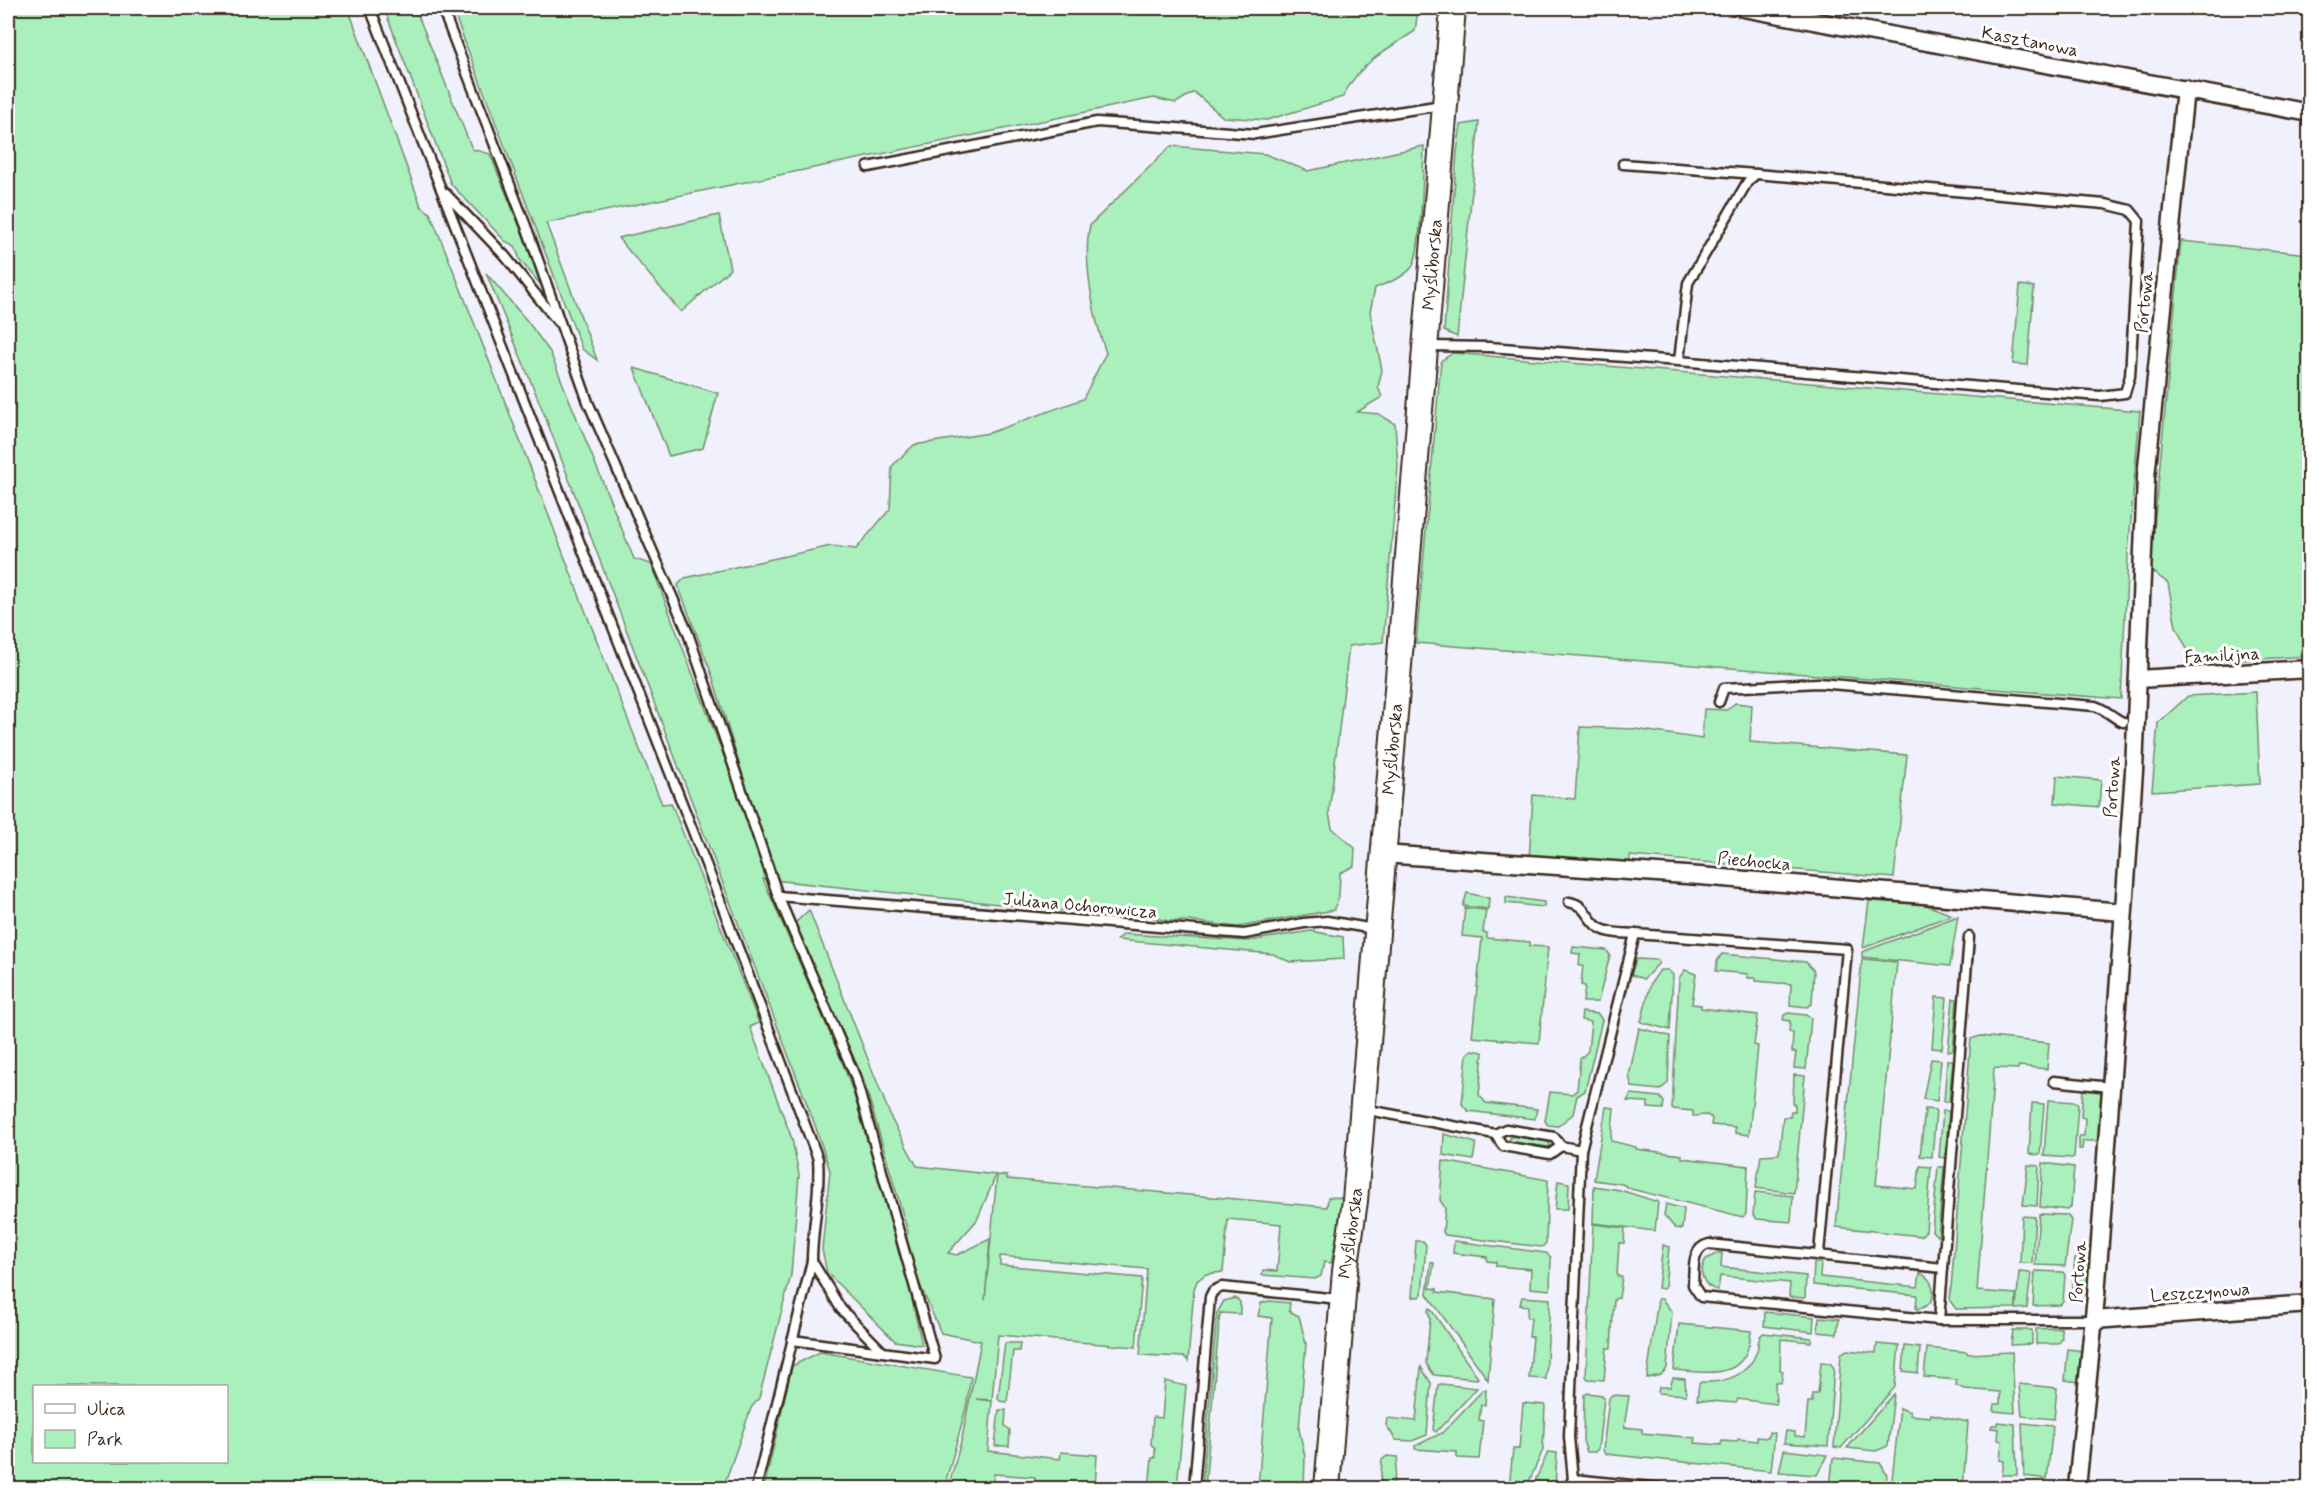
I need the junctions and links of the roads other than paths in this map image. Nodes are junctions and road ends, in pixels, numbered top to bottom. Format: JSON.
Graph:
{"nodes":[{"id":1,"x":370,"y":8,"type":"edge"},
{"id":2,"x":442,"y":8,"type":"edge"},
{"id":3,"x":1453,"y":8,"type":"edge"},
{"id":4,"x":1743,"y":8,"type":"edge"},
{"id":5,"x":2185,"y":89,"type":"junction"},
{"id":6,"x":1445,"y":104,"type":"junction"},
{"id":7,"x":2310,"y":112,"type":"edge"},
{"id":8,"x":1623,"y":164,"type":"dead end"},
{"id":9,"x":868,"y":167,"type":"dead end"},
{"id":10,"x":1756,"y":174,"type":"junction"},
{"id":11,"x":441,"y":190,"type":"junction"},
{"id":12,"x":564,"y":329,"type":"junction"},
{"id":13,"x":1427,"y":346,"type":"junction"},
{"id":14,"x":1680,"y":362,"type":"junction"},
{"id":15,"x":2310,"y":669,"type":"edge"},
{"id":16,"x":2138,"y":679,"type":"junction"},
{"id":17,"x":1719,"y":702,"type":"dead end"},
{"id":18,"x":2123,"y":722,"type":"dead end"},
{"id":19,"x":1383,"y":854,"type":"junction"},
{"id":20,"x":778,"y":896,"type":"junction"},
{"id":21,"x":1569,"y":902,"type":"dead end"},
{"id":22,"x":2122,"y":912,"type":"junction"},
{"id":23,"x":1378,"y":929,"type":"junction"},
{"id":24,"x":1635,"y":933,"type":"junction"},
{"id":25,"x":1969,"y":937,"type":"dead end"},
{"id":26,"x":2054,"y":1081,"type":"dead end"},
{"id":27,"x":2110,"y":1087,"type":"junction"},
{"id":28,"x":1363,"y":1109,"type":"junction"},
{"id":29,"x":1495,"y":1134,"type":"junction"},
{"id":30,"x":1561,"y":1146,"type":"junction"},
{"id":31,"x":1581,"y":1150,"type":"junction"},
{"id":32,"x":1819,"y":1253,"type":"junction"},
{"id":33,"x":812,"y":1262,"type":"junction"},
{"id":34,"x":1943,"y":1268,"type":"junction"},
{"id":35,"x":1343,"y":1300,"type":"junction"},
{"id":36,"x":2310,"y":1304,"type":"edge"},
{"id":37,"x":1939,"y":1320,"type":"junction"},
{"id":38,"x":2094,"y":1320,"type":"junction"},
{"id":39,"x":792,"y":1340,"type":"junction"},
{"id":40,"x":883,"y":1351,"type":"junction"},
{"id":41,"x":1573,"y":1479,"type":"junction"},
{"id":42,"x":756,"y":1488,"type":"edge"},
{"id":43,"x":1194,"y":1488,"type":"edge"},
{"id":44,"x":1327,"y":1488,"type":"edge"},
{"id":45,"x":1568,"y":1488,"type":"edge"},
{"id":46,"x":1661,"y":1488,"type":"edge"},
{"id":47,"x":2077,"y":1488,"type":"edge"}],
"edges":[{"from":1,"to":11,"type":"lane"},
{"from":2,"to":12,"type":"lane"},
{"from":3,"to":6,"type":"street","name":"Myśliborska"},
{"from":4,"to":5,"type":"street","name":"Kasztanowa"},
{"from":5,"to":7,"type":"street","name":"Kasztanowa"},
{"from":5,"to":16,"type":"street","name":"Portowa"},
{"from":6,"to":9,"type":"lane"},
{"from":6,"to":13,"type":"street","name":"Myśliborska"},
{"from":8,"to":10,"type":"lane"},
{"from":10,"to":14,"type":"lane"},
{"from":10,"to":14,"type":"lane"},
{"from":11,"to":12,"type":"lane"},
{"from":11,"to":33,"type":"lane"},
{"from":12,"to":20,"type":"lane"},
{"from":13,"to":14,"type":"lane"},
{"from":13,"to":19,"type":"street","name":"Myśliborska"},
{"from":15,"to":16,"type":"street","name":"Familijna"},
{"from":16,"to":22,"type":"street","name":"Portowa"},
{"from":17,"to":18,"type":"lane"},
{"from":19,"to":22,"type":"street","name":"Piechocka"},
{"from":19,"to":23,"type":"street","name":"Myśliborska"},
{"from":20,"to":23,"type":"lane","name":"Juliana Ochorowicza"},
{"from":20,"to":40,"type":"lane"},
{"from":21,"to":24,"type":"lane"},
{"from":22,"to":27,"type":"street","name":"Portowa"},
{"from":23,"to":28,"type":"street","name":"Myśliborska"},
{"from":24,"to":31,"type":"lane"},
{"from":24,"to":32,"type":"lane"},
{"from":25,"to":34,"type":"lane"},
{"from":26,"to":27,"type":"lane"},
{"from":27,"to":38,"type":"street","name":"Portowa"},
{"from":28,"to":29,"type":"lane"},
{"from":28,"to":35,"type":"street","name":"Myśliborska"},
{"from":29,"to":30,"type":"lane"},
{"from":29,"to":30,"type":"lane"},
{"from":30,"to":31,"type":"lane"},
{"from":31,"to":41,"type":"lane"},
{"from":32,"to":34,"type":"lane"},
{"from":32,"to":37,"type":"lane"},
{"from":33,"to":39,"type":"lane"},
{"from":33,"to":40,"type":"lane"},
{"from":34,"to":37,"type":"lane"},
{"from":35,"to":43,"type":"lane"},
{"from":35,"to":44,"type":"street","name":"Myśliborska"},
{"from":36,"to":38,"type":"street","name":"Leszczynowa"},
{"from":37,"to":38,"type":"lane"},
{"from":38,"to":47,"type":"street","name":"Portowa"},
{"from":39,"to":40,"type":"lane"},
{"from":39,"to":42,"type":"lane"},
{"from":41,"to":45,"type":"lane"},
{"from":41,"to":46,"type":"lane"}]}
